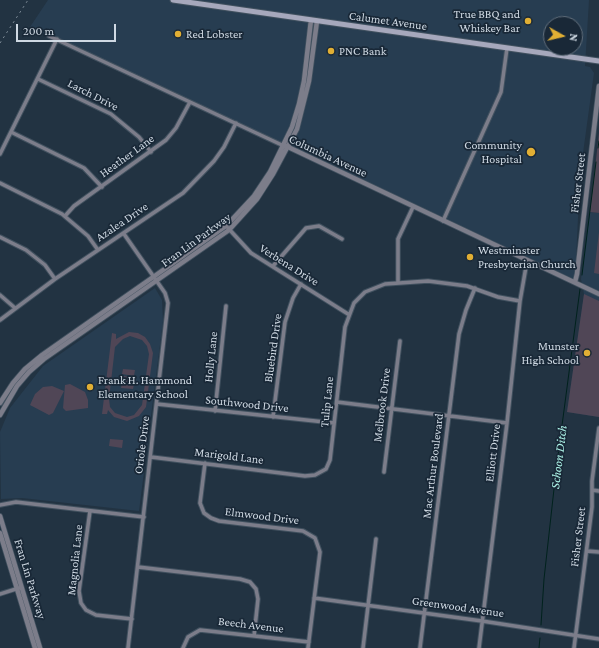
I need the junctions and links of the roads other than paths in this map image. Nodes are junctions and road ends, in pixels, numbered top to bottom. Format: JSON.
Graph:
{"nodes":[{"id":1,"x":173,"y":0,"type":"edge"},
{"id":2,"x":311,"y":20,"type":"junction"},
{"id":3,"x":317,"y":21,"type":"junction"},
{"id":4,"x":49,"y":36,"type":"dead end"},
{"id":5,"x":57,"y":39,"type":"junction"},
{"id":6,"x":507,"y":48,"type":"junction"},
{"id":7,"x":599,"y":61,"type":"edge"},
{"id":8,"x":38,"y":79,"type":"junction"},
{"id":9,"x":599,"y":86,"type":"edge"},
{"id":10,"x":190,"y":102,"type":"junction"},
{"id":11,"x":236,"y":124,"type":"junction"},
{"id":12,"x":11,"y":132,"type":"junction"},
{"id":13,"x":286,"y":147,"type":"junction"},
{"id":14,"x":150,"y":152,"type":"junction"},
{"id":15,"x":0,"y":154,"type":"edge"},
{"id":16,"x":0,"y":183,"type":"edge"},
{"id":17,"x":102,"y":187,"type":"junction"},
{"id":18,"x":413,"y":207,"type":"junction"},
{"id":19,"x":65,"y":216,"type":"junction"},
{"id":20,"x":443,"y":221,"type":"junction"},
{"id":21,"x":228,"y":228,"type":"junction"},
{"id":22,"x":124,"y":234,"type":"junction"},
{"id":23,"x":0,"y":237,"type":"edge"},
{"id":24,"x":342,"y":239,"type":"dead end"},
{"id":25,"x":98,"y":250,"type":"junction"},
{"id":26,"x":527,"y":261,"type":"junction"},
{"id":27,"x":273,"y":266,"type":"junction"},
{"id":28,"x":56,"y":278,"type":"junction"},
{"id":29,"x":156,"y":278,"type":"junction"},
{"id":30,"x":398,"y":282,"type":"junction"},
{"id":31,"x":575,"y":282,"type":"junction"},
{"id":32,"x":301,"y":284,"type":"junction"},
{"id":33,"x":475,"y":288,"type":"junction"},
{"id":34,"x":599,"y":294,"type":"edge"},
{"id":35,"x":0,"y":295,"type":"edge"},
{"id":36,"x":520,"y":301,"type":"junction"},
{"id":37,"x":226,"y":306,"type":"dead end"},
{"id":38,"x":15,"y":308,"type":"junction"},
{"id":39,"x":348,"y":314,"type":"junction"},
{"id":40,"x":0,"y":320,"type":"edge"},
{"id":41,"x":400,"y":341,"type":"dead end"},
{"id":42,"x":337,"y":402,"type":"junction"},
{"id":43,"x":0,"y":403,"type":"edge"},
{"id":44,"x":157,"y":404,"type":"junction"},
{"id":45,"x":392,"y":408,"type":"junction"},
{"id":46,"x":1,"y":409,"type":"edge"},
{"id":47,"x":215,"y":411,"type":"junction"},
{"id":48,"x":0,"y":415,"type":"edge"},
{"id":49,"x":449,"y":415,"type":"junction"},
{"id":50,"x":274,"y":417,"type":"junction"},
{"id":51,"x":334,"y":423,"type":"junction"},
{"id":52,"x":507,"y":423,"type":"junction"},
{"id":53,"x":599,"y":428,"type":"edge"},
{"id":54,"x":151,"y":457,"type":"junction"},
{"id":55,"x":205,"y":464,"type":"junction"},
{"id":56,"x":384,"y":472,"type":"dead end"},
{"id":57,"x":305,"y":476,"type":"joint"},
{"id":58,"x":592,"y":490,"type":"junction"},
{"id":59,"x":599,"y":491,"type":"edge"},
{"id":60,"x":0,"y":505,"type":"edge"},
{"id":61,"x":90,"y":511,"type":"junction"},
{"id":62,"x":0,"y":516,"type":"edge"},
{"id":63,"x":144,"y":517,"type":"junction"},
{"id":64,"x":0,"y":533,"type":"edge"},
{"id":65,"x":376,"y":539,"type":"dead end"},
{"id":66,"x":587,"y":551,"type":"junction"},
{"id":67,"x":599,"y":552,"type":"edge"},
{"id":68,"x":138,"y":567,"type":"junction"},
{"id":69,"x":20,"y":588,"type":"junction"},
{"id":70,"x":0,"y":594,"type":"edge"},
{"id":71,"x":314,"y":598,"type":"junction"},
{"id":72,"x":368,"y":605,"type":"junction"},
{"id":73,"x":424,"y":612,"type":"junction"},
{"id":74,"x":132,"y":619,"type":"junction"},
{"id":75,"x":482,"y":621,"type":"junction"},
{"id":76,"x":254,"y":636,"type":"junction"},
{"id":77,"x":576,"y":636,"type":"junction"},
{"id":78,"x":599,"y":640,"type":"edge"},
{"id":79,"x":309,"y":642,"type":"junction"},
{"id":80,"x":35,"y":648,"type":"edge"},
{"id":81,"x":40,"y":648,"type":"edge"},
{"id":82,"x":128,"y":648,"type":"edge"},
{"id":83,"x":183,"y":648,"type":"edge"},
{"id":84,"x":308,"y":648,"type":"edge"},
{"id":85,"x":363,"y":648,"type":"edge"},
{"id":86,"x":420,"y":648,"type":"edge"},
{"id":87,"x":479,"y":648,"type":"edge"},
{"id":88,"x":574,"y":648,"type":"edge"}],
"edges":[{"from":1,"to":2,"type":"main road","name":"Calumet Avenue"},
{"from":2,"to":3,"type":"main road","name":"Calumet Avenue"},
{"from":2,"to":13,"type":"street","name":"Fran Lin Parkway"},
{"from":3,"to":6,"type":"main road","name":"Calumet Avenue"},
{"from":3,"to":13,"type":"street","name":"Fran Lin Parkway"},
{"from":4,"to":5,"type":"street","name":"Columbia Avenue"},
{"from":5,"to":8,"type":"street"},
{"from":5,"to":10,"type":"street","name":"Columbia Avenue"},
{"from":6,"to":7,"type":"main road","name":"Calumet Avenue"},
{"from":6,"to":20,"type":"street"},
{"from":8,"to":12,"type":"street"},
{"from":8,"to":14,"type":"street","name":"Larch Drive"},
{"from":9,"to":31,"type":"street","name":"Fisher Street"},
{"from":10,"to":11,"type":"street","name":"Columbia Avenue"},
{"from":10,"to":14,"type":"street","name":"Heather Lane"},
{"from":11,"to":13,"type":"street","name":"Columbia Avenue"},
{"from":11,"to":22,"type":"street","name":"Azalea Drive"},
{"from":12,"to":15,"type":"street"},
{"from":12,"to":17,"type":"street"},
{"from":13,"to":18,"type":"street","name":"Columbia Avenue"},
{"from":13,"to":21,"type":"street","name":"Fran Lin Parkway"},
{"from":14,"to":17,"type":"street","name":"Heather Lane"},
{"from":16,"to":19,"type":"street"},
{"from":17,"to":19,"type":"street","name":"Heather Lane"},
{"from":18,"to":20,"type":"street","name":"Columbia Avenue"},
{"from":18,"to":30,"type":"street"},
{"from":19,"to":25,"type":"street"},
{"from":20,"to":26,"type":"street","name":"Columbia Avenue"},
{"from":21,"to":27,"type":"street","name":"Verbena Drive"},
{"from":21,"to":29,"type":"street","name":"Fran Lin Parkway"},
{"from":22,"to":25,"type":"street","name":"Azalea Drive"},
{"from":22,"to":29,"type":"street","name":"Oriole Drive"},
{"from":23,"to":28,"type":"street"},
{"from":24,"to":27,"type":"street"},
{"from":25,"to":28,"type":"street","name":"Azalea Drive"},
{"from":26,"to":31,"type":"street","name":"Columbia Avenue"},
{"from":26,"to":36,"type":"street","name":"Elliott Drive"},
{"from":27,"to":32,"type":"street","name":"Verbena Drive"},
{"from":28,"to":38,"type":"street","name":"Azalea Drive"},
{"from":29,"to":43,"type":"street","name":"Fran Lin Parkway"},
{"from":29,"to":44,"type":"street","name":"Oriole Drive"},
{"from":29,"to":46,"type":"street","name":"Fran Lin Parkway"},
{"from":30,"to":33,"type":"street"},
{"from":30,"to":39,"type":"street"},
{"from":31,"to":34,"type":"street","name":"Columbia Avenue"},
{"from":32,"to":39,"type":"street","name":"Verbena Drive"},
{"from":32,"to":50,"type":"street","name":"Bluebird Drive"},
{"from":33,"to":36,"type":"street"},
{"from":33,"to":49,"type":"street","name":"Mac Arthur Boulevard"},
{"from":35,"to":38,"type":"street"},
{"from":36,"to":52,"type":"street","name":"Elliott Drive"},
{"from":37,"to":47,"type":"street","name":"Holly Lane"},
{"from":38,"to":40,"type":"street","name":"Azalea Drive"},
{"from":39,"to":42,"type":"street","name":"Tulip Lane"},
{"from":41,"to":45,"type":"street","name":"Melbrook Drive"},
{"from":42,"to":45,"type":"street"},
{"from":42,"to":51,"type":"street","name":"Tulip Lane"},
{"from":44,"to":47,"type":"street","name":"Southwood Drive"},
{"from":44,"to":54,"type":"street","name":"Oriole Drive"},
{"from":45,"to":49,"type":"street"},
{"from":45,"to":56,"type":"street","name":"Melbrook Drive"},
{"from":46,"to":48,"type":"street","name":"Fran Lin Parkway"},
{"from":47,"to":50,"type":"street","name":"Southwood Drive"},
{"from":49,"to":52,"type":"street"},
{"from":49,"to":73,"type":"street","name":"Mac Arthur Boulevard"},
{"from":50,"to":51,"type":"street","name":"Southwood Drive"},
{"from":51,"to":57,"type":"street","name":"Tulip Lane"},
{"from":52,"to":75,"type":"street","name":"Elliott Drive"},
{"from":53,"to":58,"type":"street","name":"Fisher Street"},
{"from":54,"to":55,"type":"street","name":"Marigold Lane"},
{"from":54,"to":63,"type":"street","name":"Oriole Drive"},
{"from":55,"to":57,"type":"street","name":"Marigold Lane"},
{"from":55,"to":71,"type":"street","name":"Elmwood Drive"},
{"from":58,"to":59,"type":"street"},
{"from":58,"to":66,"type":"street","name":"Fisher Street"},
{"from":60,"to":61,"type":"street"},
{"from":61,"to":63,"type":"street"},
{"from":61,"to":74,"type":"street","name":"Magnolia Lane"},
{"from":62,"to":69,"type":"street","name":"Fran Lin Parkway"},
{"from":63,"to":68,"type":"street","name":"Oriole Drive"},
{"from":64,"to":69,"type":"street","name":"Fran Lin Parkway"},
{"from":65,"to":72,"type":"street"},
{"from":66,"to":67,"type":"street"},
{"from":66,"to":77,"type":"street","name":"Fisher Street"},
{"from":68,"to":74,"type":"street","name":"Oriole Drive"},
{"from":68,"to":76,"type":"street"},
{"from":69,"to":70,"type":"street"},
{"from":69,"to":80,"type":"street","name":"Fran Lin Parkway"},
{"from":69,"to":81,"type":"street","name":"Fran Lin Parkway"},
{"from":71,"to":72,"type":"street","name":"Greenwood Avenue"},
{"from":71,"to":79,"type":"street"},
{"from":72,"to":73,"type":"street","name":"Greenwood Avenue"},
{"from":72,"to":85,"type":"street"},
{"from":73,"to":75,"type":"street","name":"Greenwood Avenue"},
{"from":73,"to":86,"type":"street","name":"Mac Arthur Boulevard"},
{"from":74,"to":82,"type":"street","name":"Oriole Drive"},
{"from":75,"to":77,"type":"street","name":"Greenwood Avenue"},
{"from":75,"to":87,"type":"street","name":"Elliott Drive"},
{"from":76,"to":79,"type":"street","name":"Beech Avenue"},
{"from":76,"to":83,"type":"street","name":"Beech Avenue"},
{"from":77,"to":78,"type":"street","name":"Greenwood Avenue"},
{"from":77,"to":88,"type":"street","name":"Fisher Street"},
{"from":79,"to":84,"type":"street"}]}
